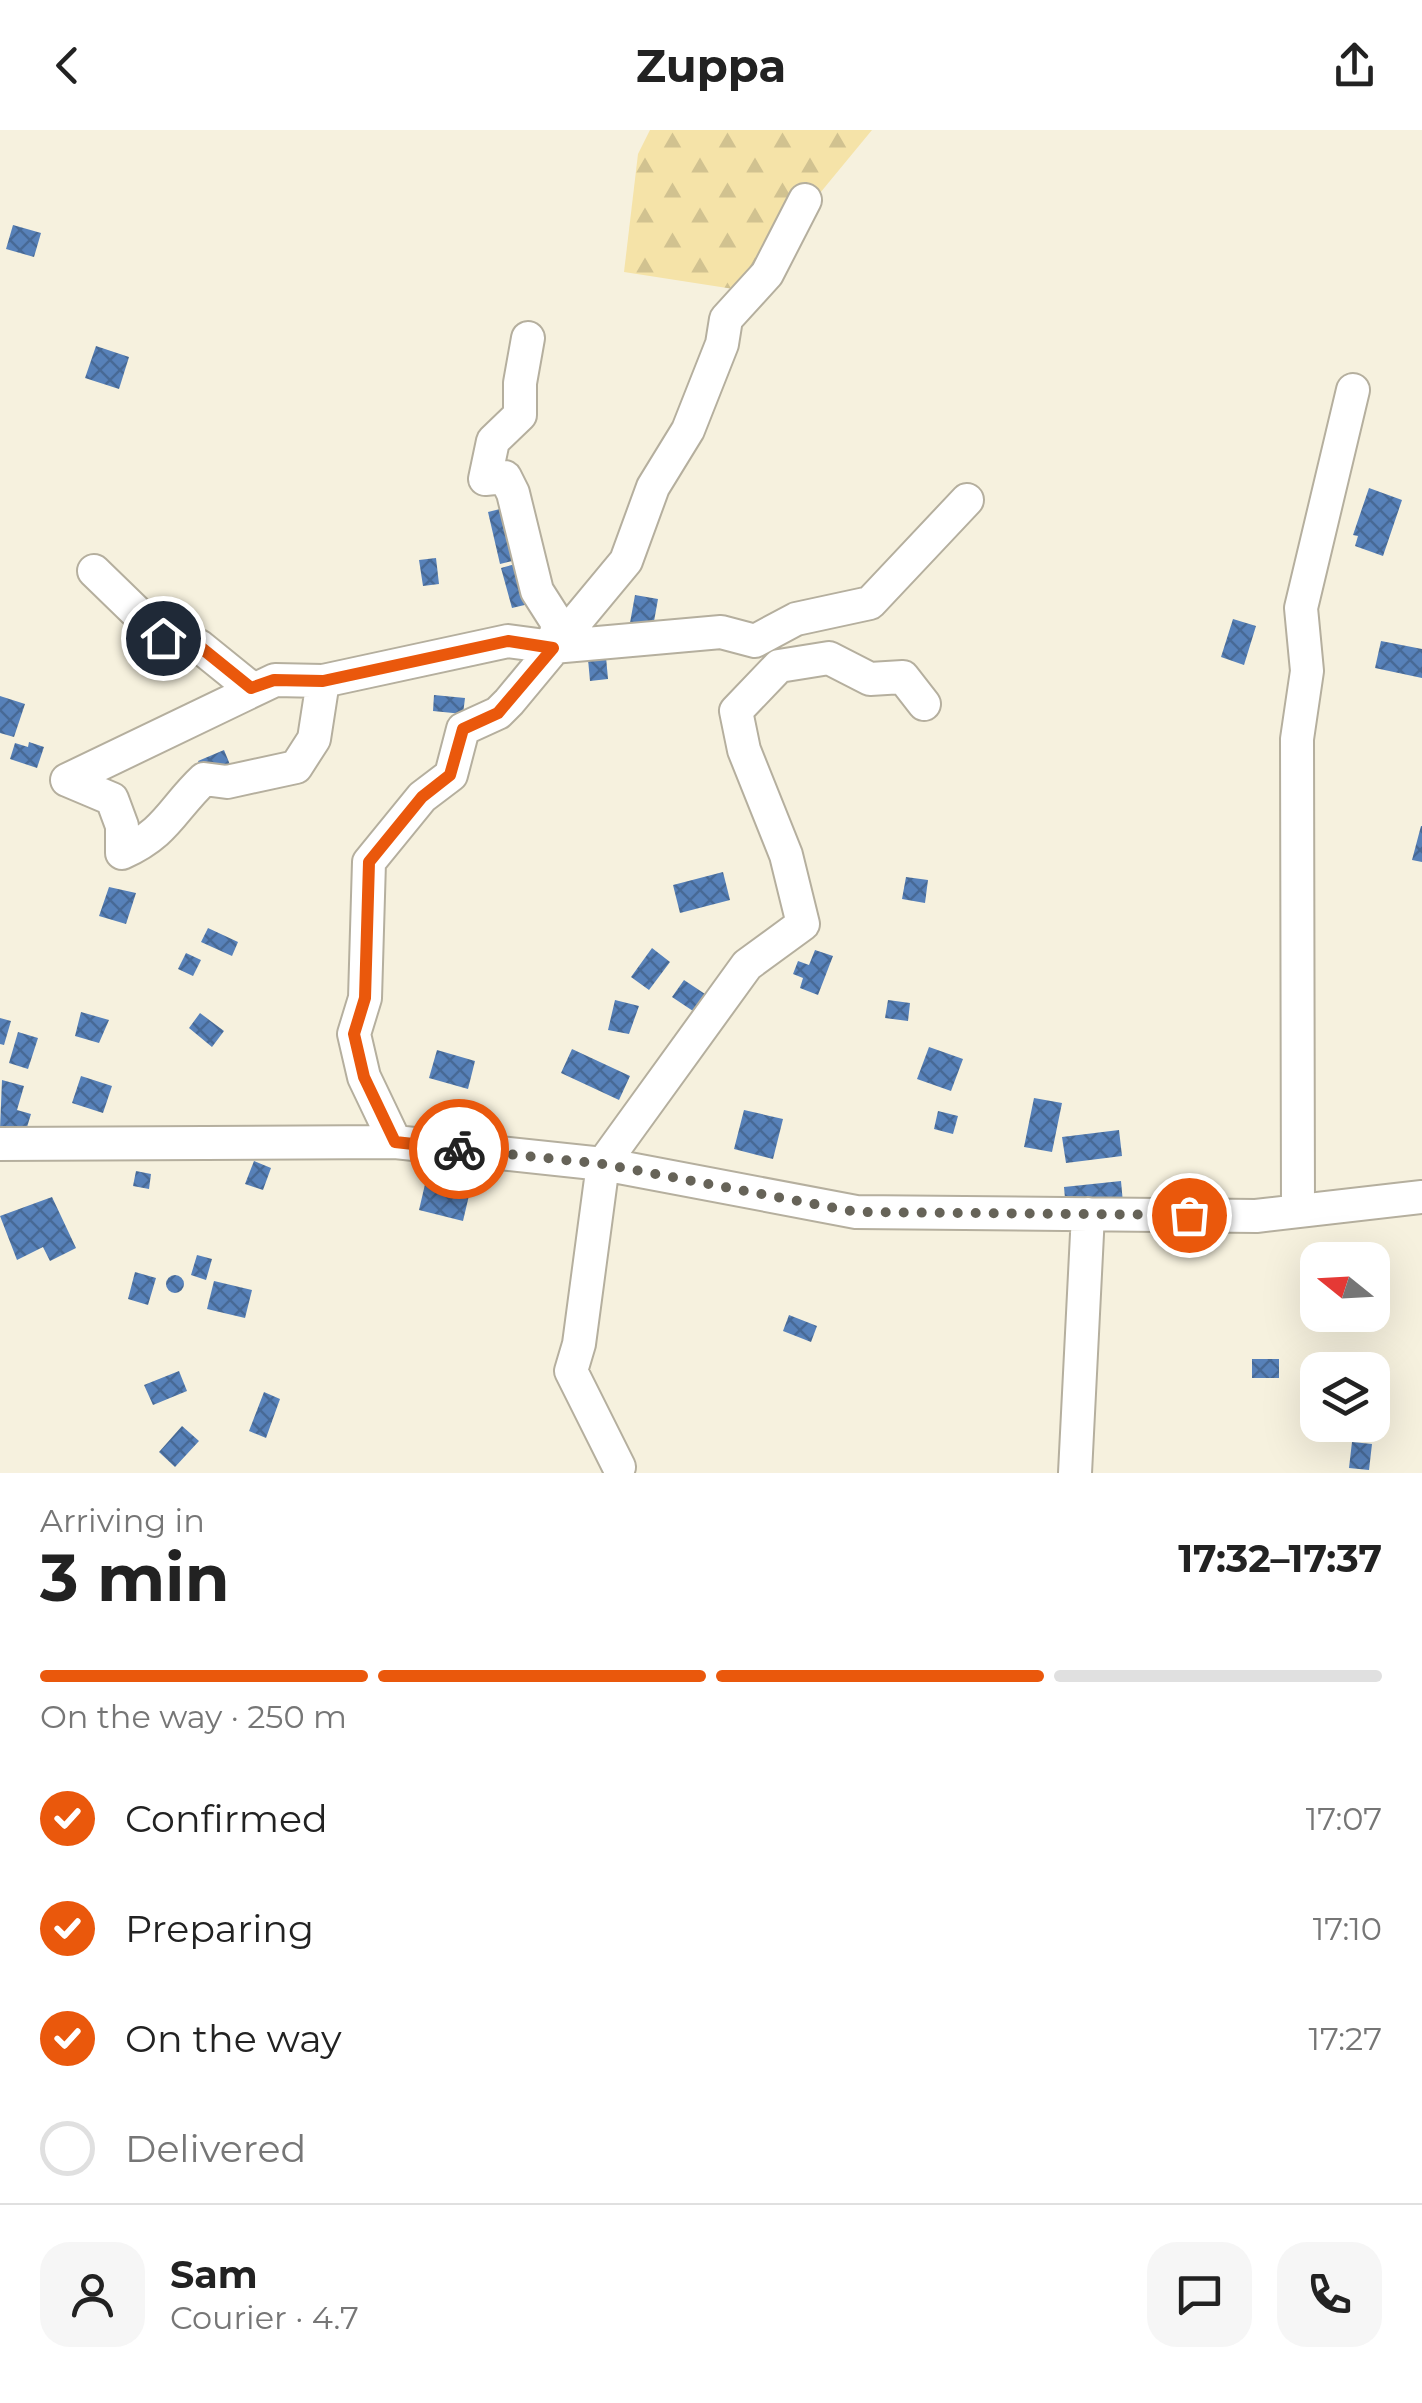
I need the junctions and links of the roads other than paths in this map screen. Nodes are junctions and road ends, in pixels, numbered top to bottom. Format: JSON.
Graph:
{"nodes":[{"id":1,"x":805,"y":200,"type":"dead end"},
{"id":2,"x":528,"y":338,"type":"dead end"},
{"id":3,"x":1354,"y":390,"type":"dead end"},
{"id":4,"x":967,"y":500,"type":"dead end"},
{"id":5,"x":94,"y":571,"type":"dead end"},
{"id":6,"x":553,"y":648,"type":"junction"},
{"id":7,"x":323,"y":681,"type":"junction"},
{"id":8,"x":251,"y":688,"type":"junction"},
{"id":9,"x":924,"y":704,"type":"dead end"},
{"id":10,"x":395,"y":1142,"type":"junction"},
{"id":11,"x":0,"y":1144,"type":"edge"},
{"id":12,"x":603,"y":1164,"type":"junction"},
{"id":13,"x":1422,"y":1196,"type":"edge"},
{"id":14,"x":1298,"y":1211,"type":"junction"},
{"id":15,"x":1088,"y":1214,"type":"junction"},
{"id":16,"x":619,"y":1468,"type":"dead end"},
{"id":17,"x":1076,"y":1473,"type":"edge"}],
"edges":[{"from":1,"to":6,"type":"street"},
{"from":2,"to":6,"type":"street"},
{"from":3,"to":14,"type":"street"},
{"from":4,"to":6,"type":"street"},
{"from":5,"to":8,"type":"street"},
{"from":6,"to":7,"type":"street"},
{"from":6,"to":10,"type":"street"},
{"from":7,"to":8,"type":"street"},
{"from":7,"to":8,"type":"street"},
{"from":9,"to":12,"type":"street"},
{"from":10,"to":11,"type":"street"},
{"from":10,"to":12,"type":"street"},
{"from":12,"to":15,"type":"street"},
{"from":12,"to":16,"type":"street"},
{"from":13,"to":14,"type":"street"},
{"from":14,"to":15,"type":"street"},
{"from":15,"to":17,"type":"street"}]}
